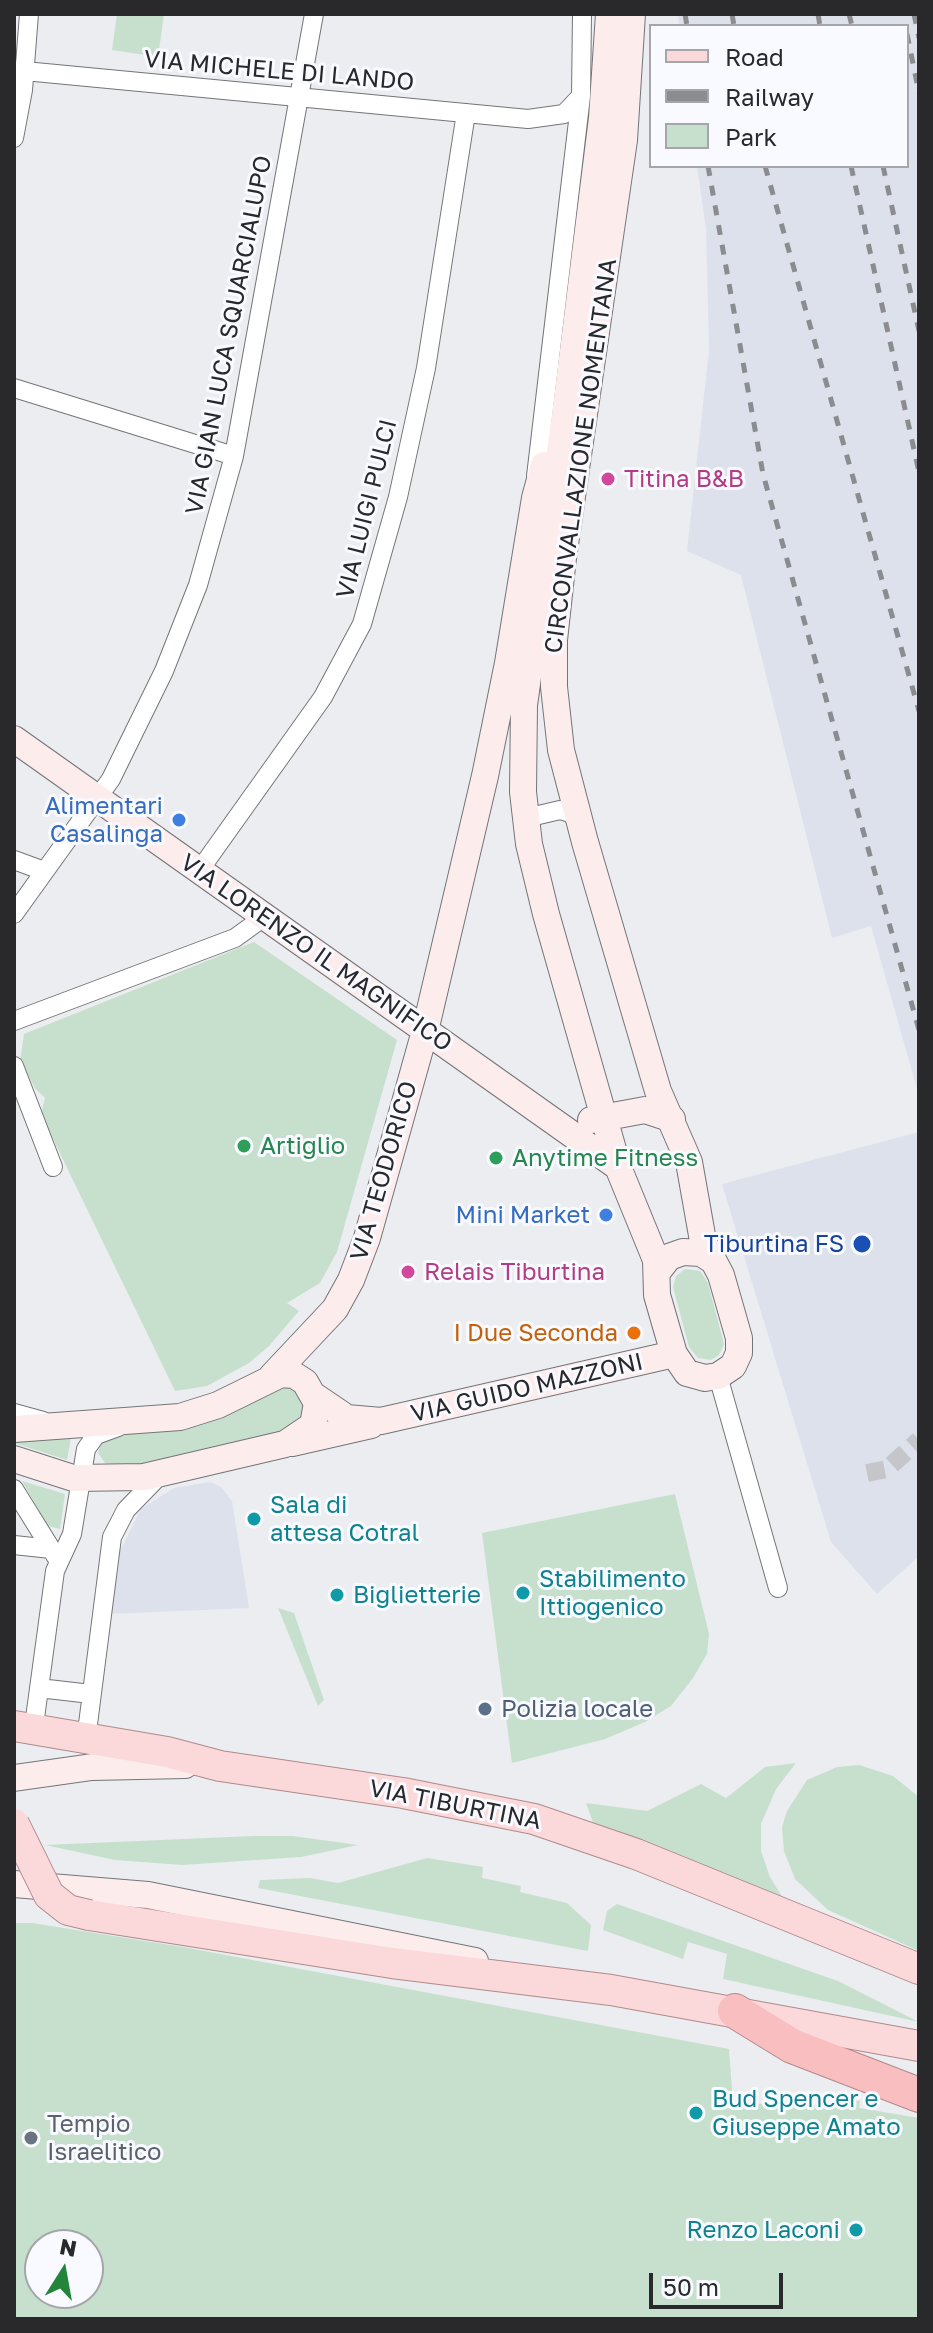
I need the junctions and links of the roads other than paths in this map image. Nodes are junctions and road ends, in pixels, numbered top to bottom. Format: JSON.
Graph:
{"nodes":[{"id":1,"x":29,"y":14,"type":"edge"},
{"id":2,"x":314,"y":14,"type":"edge"},
{"id":3,"x":582,"y":14,"type":"edge"},
{"id":4,"x":609,"y":14,"type":"edge"},
{"id":5,"x":632,"y":14,"type":"edge"},
{"id":6,"x":20,"y":71,"type":"edge"},
{"id":7,"x":581,"y":96,"type":"junction"},
{"id":8,"x":299,"y":98,"type":"junction"},
{"id":9,"x":466,"y":113,"type":"junction"},
{"id":10,"x":528,"y":119,"type":"junction"},
{"id":11,"x":14,"y":138,"type":"edge"},
{"id":12,"x":576,"y":144,"type":"junction"},
{"id":13,"x":566,"y":384,"type":"junction"},
{"id":14,"x":14,"y":388,"type":"edge"},
{"id":15,"x":234,"y":456,"type":"junction"},
{"id":16,"x":535,"y":498,"type":"junction"},
{"id":17,"x":14,"y":739,"type":"edge"},
{"id":18,"x":98,"y":797,"type":"junction"},
{"id":19,"x":526,"y":818,"type":"junction"},
{"id":20,"x":579,"y":821,"type":"junction"},
{"id":21,"x":468,"y":847,"type":"joint"},
{"id":22,"x":14,"y":860,"type":"edge"},
{"id":23,"x":44,"y":871,"type":"junction"},
{"id":24,"x":199,"y":871,"type":"junction"},
{"id":25,"x":14,"y":914,"type":"edge"},
{"id":26,"x":264,"y":917,"type":"junction"},
{"id":27,"x":14,"y":1021,"type":"edge"},
{"id":28,"x":425,"y":1031,"type":"junction"},
{"id":29,"x":14,"y":1066,"type":"edge"},
{"id":30,"x":547,"y":1116,"type":"junction"},
{"id":31,"x":605,"y":1118,"type":"junction"},
{"id":32,"x":672,"y":1119,"type":"junction"},
{"id":33,"x":53,"y":1167,"type":"dead end"},
{"id":34,"x":618,"y":1167,"type":"junction"},
{"id":35,"x":712,"y":1260,"type":"junction"},
{"id":36,"x":658,"y":1271,"type":"junction"},
{"id":37,"x":674,"y":1354,"type":"junction"},
{"id":38,"x":272,"y":1376,"type":"junction"},
{"id":39,"x":718,"y":1376,"type":"junction"},
{"id":40,"x":316,"y":1397,"type":"junction"},
{"id":41,"x":14,"y":1413,"type":"edge"},
{"id":42,"x":140,"y":1421,"type":"junction"},
{"id":43,"x":381,"y":1421,"type":"junction"},
{"id":44,"x":70,"y":1425,"type":"junction"},
{"id":45,"x":14,"y":1429,"type":"edge"},
{"id":46,"x":285,"y":1444,"type":"junction"},
{"id":47,"x":14,"y":1459,"type":"edge"},
{"id":48,"x":161,"y":1474,"type":"junction"},
{"id":49,"x":80,"y":1478,"type":"junction"},
{"id":50,"x":14,"y":1489,"type":"edge"},
{"id":51,"x":14,"y":1545,"type":"edge"},
{"id":52,"x":54,"y":1555,"type":"junction"},
{"id":53,"x":778,"y":1588,"type":"dead end"},
{"id":54,"x":39,"y":1688,"type":"junction"},
{"id":55,"x":91,"y":1694,"type":"junction"},
{"id":56,"x":24,"y":1722,"type":"edge"},
{"id":57,"x":88,"y":1724,"type":"dead end"},
{"id":58,"x":220,"y":1766,"type":"junction"},
{"id":59,"x":14,"y":1778,"type":"edge"},
{"id":60,"x":14,"y":1824,"type":"edge"},
{"id":61,"x":14,"y":1884,"type":"edge"},
{"id":62,"x":919,"y":1969,"type":"edge"},
{"id":63,"x":611,"y":1990,"type":"junction"},
{"id":64,"x":735,"y":2011,"type":"junction"},
{"id":65,"x":919,"y":2046,"type":"edge"},
{"id":66,"x":919,"y":2095,"type":"edge"}],
"edges":[{"from":1,"to":6,"type":"street"},
{"from":2,"to":8,"type":"street","name":"VIA GIAN LUCA SQUARCIALUPO"},
{"from":3,"to":7,"type":"street","name":"CIRCONVALLAZIONE NOMENTANA"},
{"from":4,"to":13,"type":"street","name":"CIRCONVALLAZIONE NOMENTANA"},
{"from":5,"to":20,"type":"street","name":"CIRCONVALLAZIONE NOMENTANA"},
{"from":6,"to":8,"type":"street","name":"VIA MICHELE DI LANDO"},
{"from":6,"to":11,"type":"street"},
{"from":7,"to":10,"type":"street"},
{"from":7,"to":12,"type":"street","name":"CIRCONVALLAZIONE NOMENTANA"},
{"from":8,"to":9,"type":"street","name":"VIA MICHELE DI LANDO"},
{"from":8,"to":15,"type":"street","name":"VIA GIAN LUCA SQUARCIALUPO"},
{"from":9,"to":10,"type":"street","name":"VIA MICHELE DI LANDO"},
{"from":9,"to":24,"type":"street","name":"VIA LUIGI PULCI"},
{"from":10,"to":12,"type":"street"},
{"from":12,"to":16,"type":"street","name":"CIRCONVALLAZIONE NOMENTANA"},
{"from":13,"to":16,"type":"street","name":"CIRCONVALLAZIONE NOMENTANA"},
{"from":13,"to":19,"type":"street","name":"CIRCONVALLAZIONE NOMENTANA"},
{"from":14,"to":15,"type":"street"},
{"from":15,"to":18,"type":"street","name":"VIA GIAN LUCA SQUARCIALUPO"},
{"from":16,"to":21,"type":"street","name":"CIRCONVALLAZIONE NOMENTANA"},
{"from":17,"to":18,"type":"street","name":"VIA LORENZO IL MAGNIFICO"},
{"from":18,"to":23,"type":"street","name":"VIA GIAN LUCA SQUARCIALUPO"},
{"from":18,"to":24,"type":"street","name":"VIA LORENZO IL MAGNIFICO"},
{"from":19,"to":20,"type":"street"},
{"from":19,"to":31,"type":"street","name":"CIRCONVALLAZIONE NOMENTANA"},
{"from":20,"to":32,"type":"street","name":"CIRCONVALLAZIONE NOMENTANA"},
{"from":21,"to":28,"type":"street","name":"VIA TEODORICO"},
{"from":22,"to":23,"type":"street"},
{"from":23,"to":25,"type":"street","name":"VIA GIAN LUCA SQUARCIALUPO"},
{"from":24,"to":26,"type":"street","name":"VIA LORENZO IL MAGNIFICO"},
{"from":26,"to":27,"type":"street"},
{"from":26,"to":28,"type":"street","name":"VIA LORENZO IL MAGNIFICO"},
{"from":28,"to":30,"type":"street","name":"VIA LORENZO IL MAGNIFICO"},
{"from":28,"to":38,"type":"street","name":"VIA TEODORICO"},
{"from":29,"to":33,"type":"street"},
{"from":30,"to":31,"type":"street"},
{"from":30,"to":34,"type":"street","name":"VIA LORENZO IL MAGNIFICO"},
{"from":31,"to":32,"type":"street"},
{"from":31,"to":34,"type":"street","name":"CIRCONVALLAZIONE NOMENTANA"},
{"from":32,"to":35,"type":"street","name":"CIRCONVALLAZIONE NOMENTANA"},
{"from":34,"to":36,"type":"street","name":"CIRCONVALLAZIONE NOMENTANA"},
{"from":35,"to":36,"type":"street"},
{"from":35,"to":39,"type":"street","name":"CIRCONVALLAZIONE NOMENTANA"},
{"from":36,"to":37,"type":"street","name":"CIRCONVALLAZIONE NOMENTANA"},
{"from":37,"to":39,"type":"street"},
{"from":37,"to":43,"type":"street","name":"VIA GUIDO MAZZONI"},
{"from":38,"to":40,"type":"street","name":"VIA GUIDO MAZZONI"},
{"from":38,"to":42,"type":"street"},
{"from":39,"to":53,"type":"street"},
{"from":40,"to":43,"type":"street","name":"VIA GUIDO MAZZONI"},
{"from":40,"to":46,"type":"street"},
{"from":41,"to":44,"type":"street"},
{"from":42,"to":44,"type":"street"},
{"from":42,"to":49,"type":"street"},
{"from":43,"to":46,"type":"street","name":"VIA GUIDO MAZZONI"},
{"from":44,"to":45,"type":"street"},
{"from":46,"to":48,"type":"street","name":"VIA GUIDO MAZZONI"},
{"from":47,"to":49,"type":"street","name":"VIA GUIDO MAZZONI"},
{"from":48,"to":49,"type":"street","name":"VIA GUIDO MAZZONI"},
{"from":48,"to":55,"type":"street"},
{"from":49,"to":52,"type":"street"},
{"from":50,"to":52,"type":"street"},
{"from":51,"to":52,"type":"street"},
{"from":52,"to":54,"type":"street"},
{"from":54,"to":55,"type":"street"},
{"from":54,"to":56,"type":"street"},
{"from":55,"to":57,"type":"street"},
{"from":56,"to":58,"type":"main road"},
{"from":58,"to":59,"type":"street","name":"VIA TIBURTINA"},
{"from":58,"to":62,"type":"main road","name":"VIA TIBURTINA"},
{"from":60,"to":63,"type":"main road","bridge":true},
{"from":61,"to":63,"type":"street"},
{"from":63,"to":64,"type":"main road"},
{"from":64,"to":65,"type":"main road"},
{"from":64,"to":66,"type":"highway"}]}
